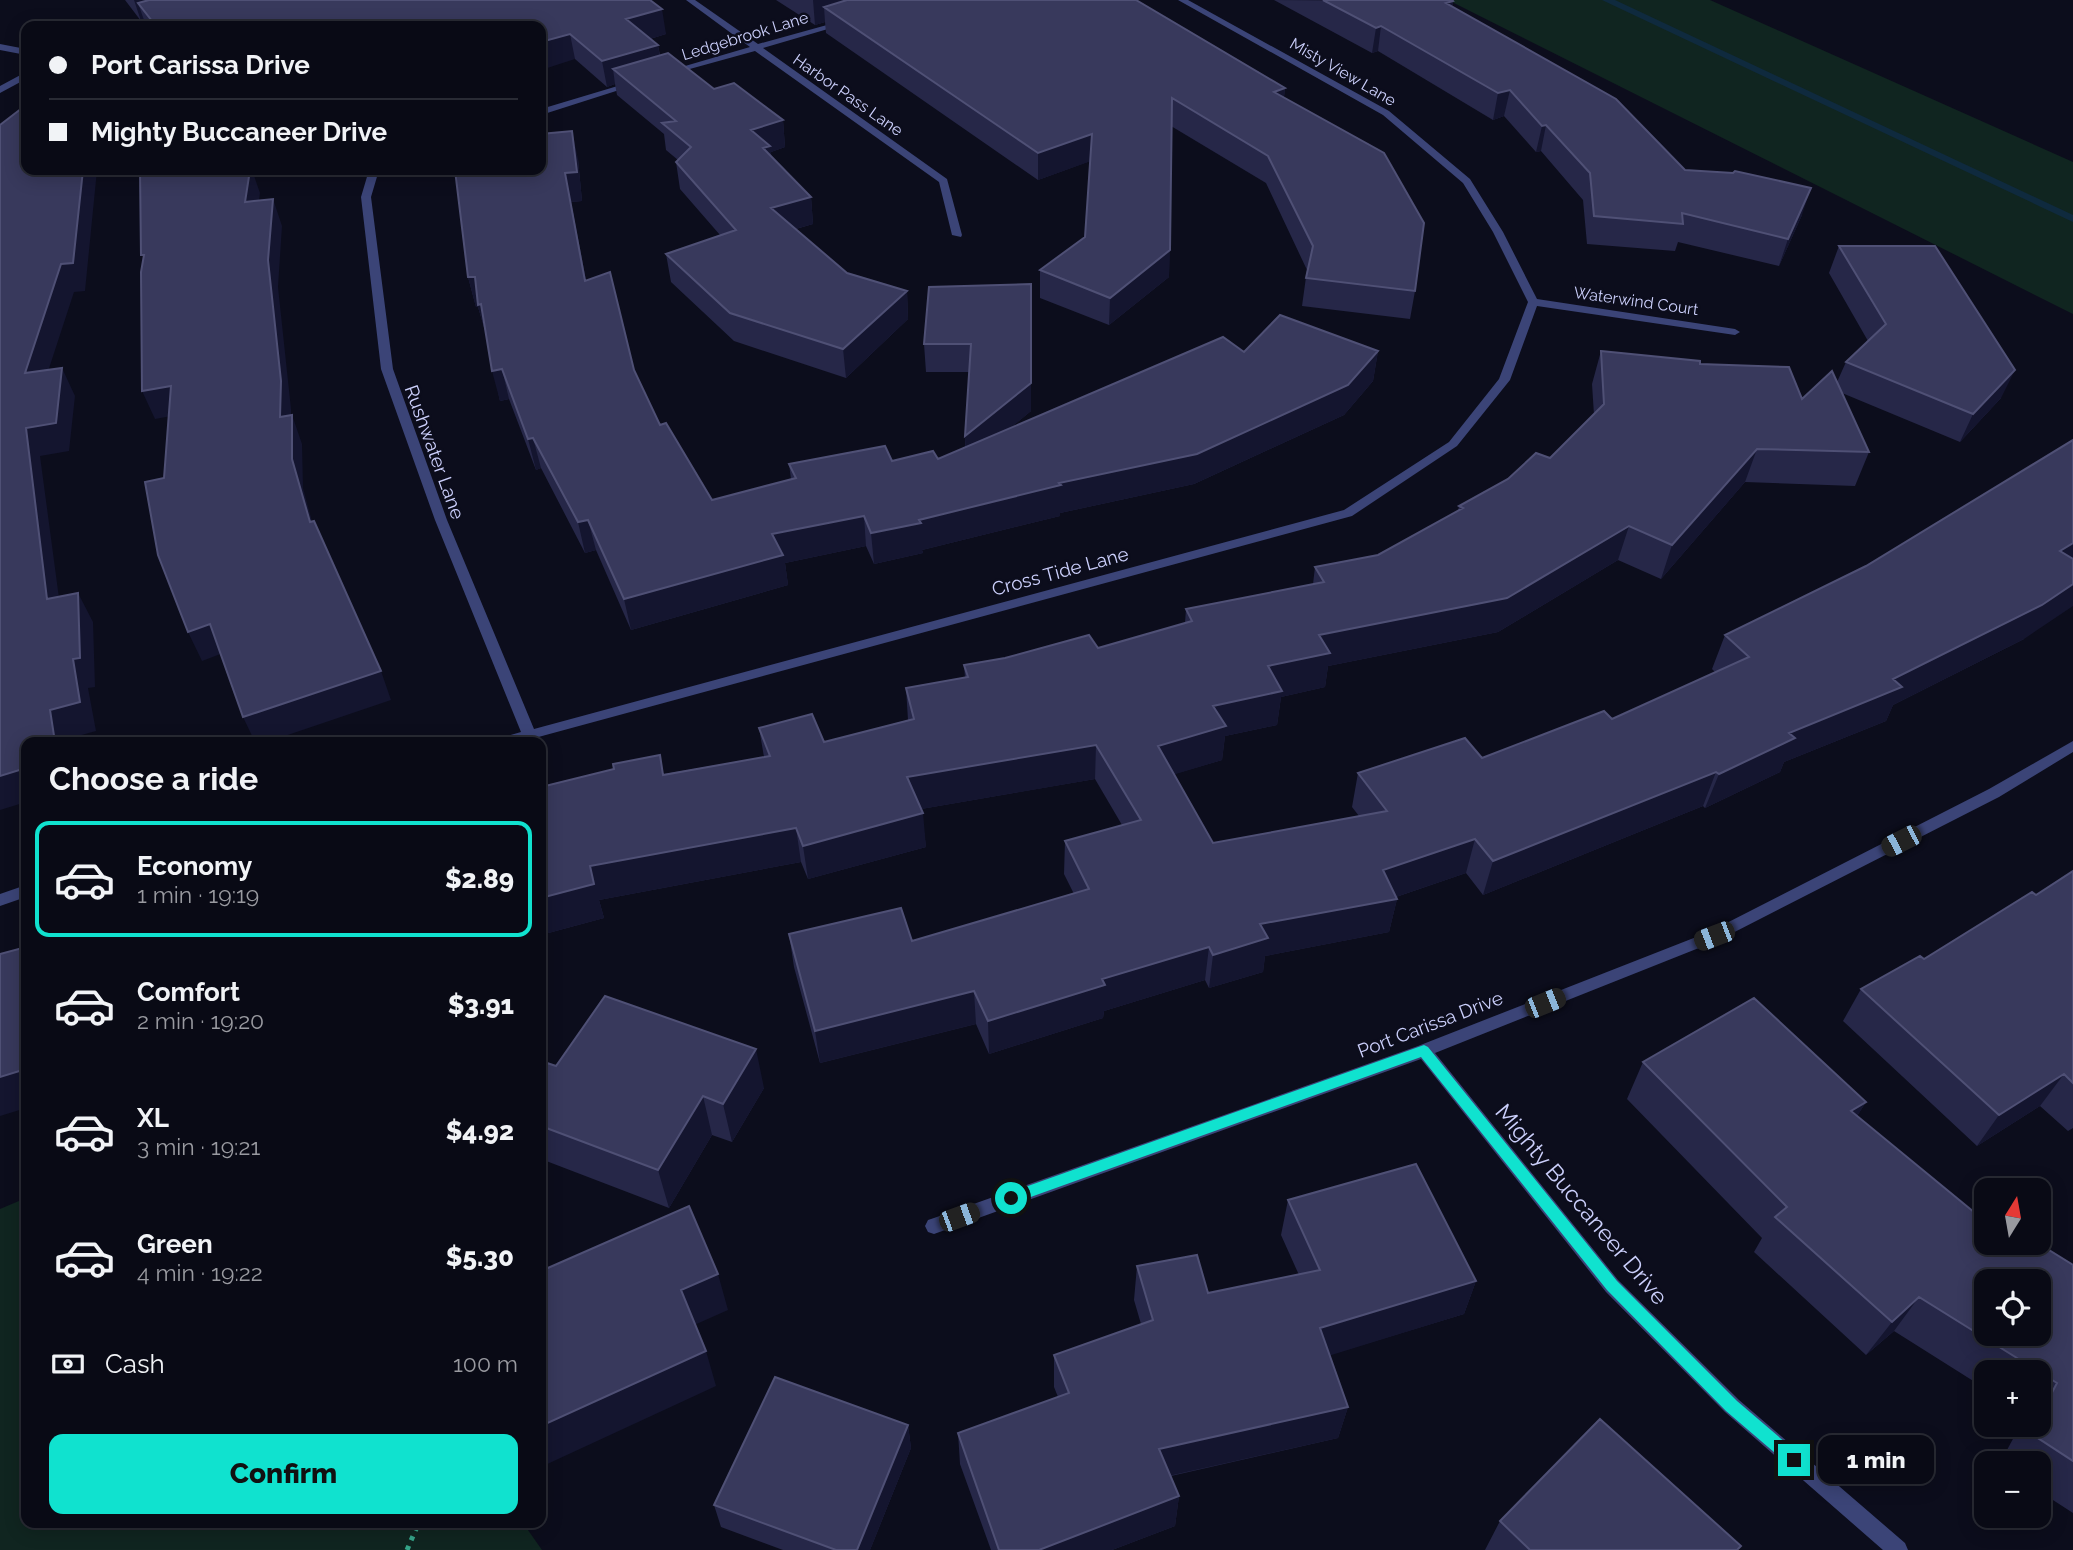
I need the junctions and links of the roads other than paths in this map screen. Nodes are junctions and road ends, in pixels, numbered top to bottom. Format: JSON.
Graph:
{"nodes":[{"id":1,"x":691,"y":0,"type":"edge"},
{"id":2,"x":1182,"y":0,"type":"edge"},
{"id":3,"x":172,"y":14,"type":"edge"},
{"id":4,"x":855,"y":18,"type":"edge"},
{"id":5,"x":154,"y":21,"type":"edge"},
{"id":6,"x":0,"y":47,"type":"edge"},
{"id":7,"x":754,"y":48,"type":"junction"},
{"id":8,"x":21,"y":51,"type":"edge"},
{"id":9,"x":661,"y":76,"type":"edge"},
{"id":10,"x":21,"y":78,"type":"edge"},
{"id":11,"x":647,"y":80,"type":"edge"},
{"id":12,"x":0,"y":90,"type":"edge"},
{"id":13,"x":546,"y":110,"type":"edge"},
{"id":14,"x":373,"y":175,"type":"edge"},
{"id":15,"x":957,"y":235,"type":"dead end"},
{"id":16,"x":1533,"y":302,"type":"junction"},
{"id":17,"x":1735,"y":331,"type":"dead end"},
{"id":18,"x":529,"y":734,"type":"junction"},
{"id":19,"x":519,"y":737,"type":"edge"},
{"id":20,"x":2073,"y":746,"type":"edge"},
{"id":21,"x":21,"y":893,"type":"edge"},
{"id":22,"x":0,"y":900,"type":"edge"},
{"id":23,"x":1424,"y":1051,"type":"junction"},
{"id":24,"x":933,"y":1226,"type":"dead end"},
{"id":25,"x":1899,"y":1550,"type":"edge"}],
"edges":[{"from":1,"to":7,"type":"street","name":"Harbor Pass Lane"},
{"from":2,"to":16,"type":"street","name":"Misty View Lane"},
{"from":3,"to":5,"type":"street"},
{"from":4,"to":7,"type":"street","name":"Ledgebrook Lane"},
{"from":6,"to":8,"type":"street"},
{"from":7,"to":9,"type":"street","name":"Ledgebrook Lane"},
{"from":7,"to":15,"type":"street","name":"Harbor Pass Lane"},
{"from":10,"to":12,"type":"street"},
{"from":11,"to":13,"type":"street"},
{"from":14,"to":18,"type":"street","name":"Rushwater Lane"},
{"from":16,"to":17,"type":"street","name":"Waterwind Court"},
{"from":16,"to":18,"type":"street","name":"Cross Tide Lane"},
{"from":18,"to":19,"type":"street","name":"Cross Tide Lane"},
{"from":20,"to":23,"type":"street","name":"Port Carissa Drive"},
{"from":21,"to":22,"type":"street"},
{"from":23,"to":24,"type":"street","name":"Port Carissa Drive"},
{"from":23,"to":25,"type":"street","name":"Mighty Buccaneer Drive"}]}
